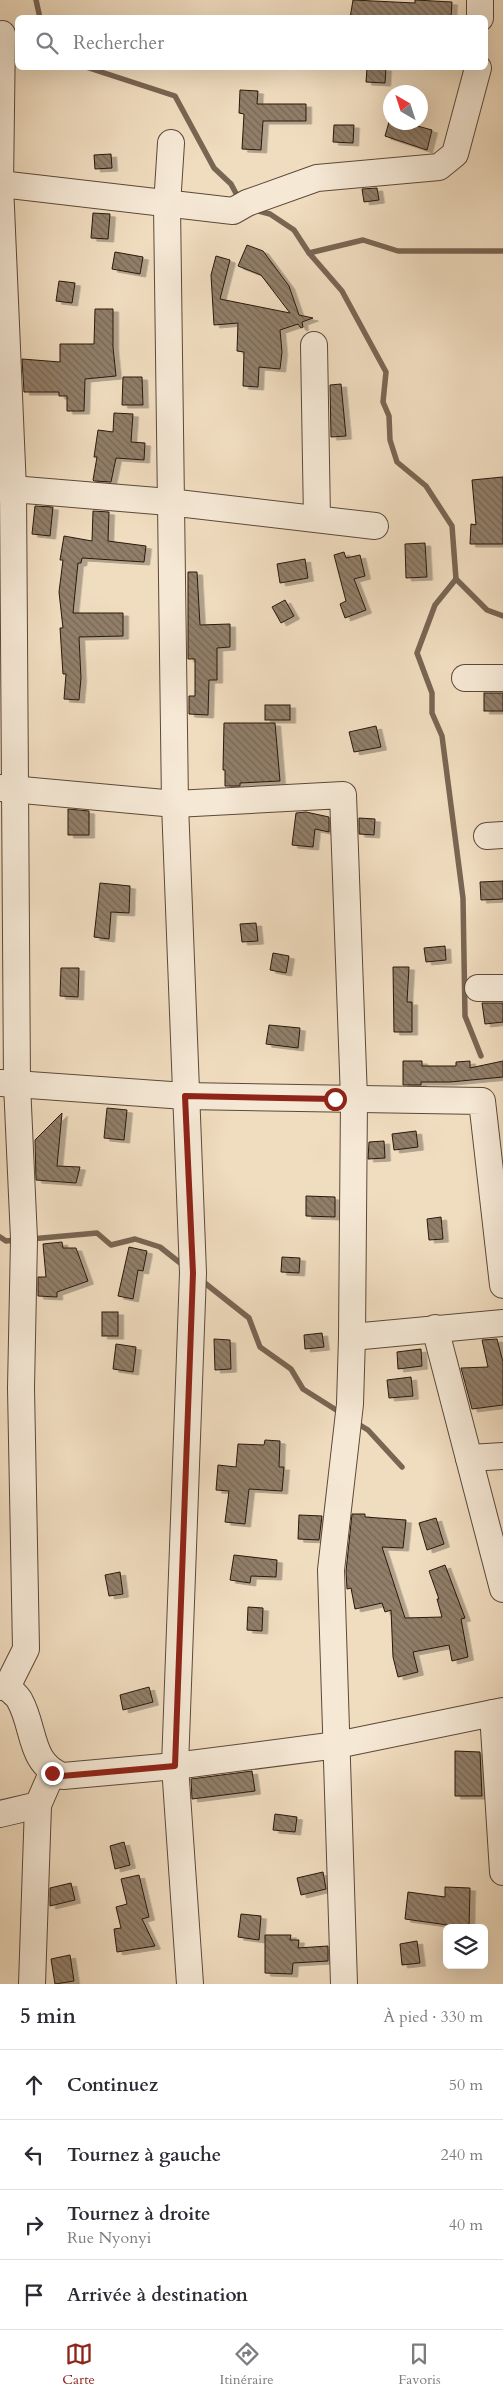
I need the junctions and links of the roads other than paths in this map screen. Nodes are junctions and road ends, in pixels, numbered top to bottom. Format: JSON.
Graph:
{"nodes":[{"id":1,"x":480,"y":0,"type":"edge"},
{"id":2,"x":480,"y":15,"type":"edge"},
{"id":3,"x":2,"y":34,"type":"dead end"},
{"id":4,"x":477,"y":70,"type":"edge"},
{"id":5,"x":170,"y":143,"type":"dead end"},
{"id":6,"x":0,"y":184,"type":"edge"},
{"id":7,"x":167,"y":205,"type":"junction"},
{"id":8,"x":314,"y":345,"type":"dead end"},
{"id":9,"x":6,"y":488,"type":"edge"},
{"id":10,"x":169,"y":502,"type":"junction"},
{"id":11,"x":317,"y":519,"type":"junction"},
{"id":12,"x":375,"y":526,"type":"dead end"},
{"id":13,"x":465,"y":678,"type":"dead end"},
{"id":14,"x":503,"y":678,"type":"edge"},
{"id":15,"x":7,"y":788,"type":"edge"},
{"id":16,"x":174,"y":804,"type":"junction"},
{"id":17,"x":9,"y":1083,"type":"edge"},
{"id":18,"x":185,"y":1096,"type":"junction"},
{"id":19,"x":354,"y":1099,"type":"junction"},
{"id":20,"x":497,"y":1170,"type":"edge"},
{"id":21,"x":503,"y":1285,"type":"edge"},
{"id":22,"x":503,"y":1323,"type":"edge"},
{"id":23,"x":436,"y":1328,"type":"junction"},
{"id":24,"x":352,"y":1337,"type":"junction"},
{"id":25,"x":11,"y":1388,"type":"edge"},
{"id":26,"x":503,"y":1456,"type":"edge"},
{"id":27,"x":469,"y":1458,"type":"junction"},
{"id":28,"x":503,"y":1589,"type":"edge"},
{"id":29,"x":3,"y":1687,"type":"edge"},
{"id":30,"x":498,"y":1712,"type":"edge"},
{"id":31,"x":337,"y":1745,"type":"junction"},
{"id":32,"x":175,"y":1766,"type":"junction"},
{"id":33,"x":52,"y":1773,"type":"junction"},
{"id":34,"x":38,"y":1805,"type":"junction"},
{"id":35,"x":0,"y":1814,"type":"edge"},
{"id":36,"x":503,"y":1872,"type":"edge"},
{"id":37,"x":32,"y":1984,"type":"edge"},
{"id":38,"x":190,"y":1984,"type":"edge"},
{"id":39,"x":344,"y":1984,"type":"edge"}],
"edges":[{"from":1,"to":2,"type":"street"},
{"from":3,"to":6,"type":"street"},
{"from":4,"to":7,"type":"street"},
{"from":5,"to":7,"type":"street"},
{"from":6,"to":7,"type":"street"},
{"from":6,"to":9,"type":"street"},
{"from":7,"to":10,"type":"street"},
{"from":8,"to":11,"type":"street"},
{"from":9,"to":10,"type":"street"},
{"from":9,"to":15,"type":"street"},
{"from":10,"to":11,"type":"street"},
{"from":10,"to":16,"type":"street"},
{"from":11,"to":12,"type":"street"},
{"from":13,"to":14,"type":"street"},
{"from":15,"to":16,"type":"street"},
{"from":15,"to":17,"type":"street"},
{"from":16,"to":18,"type":"street"},
{"from":16,"to":19,"type":"street"},
{"from":17,"to":18,"type":"street"},
{"from":17,"to":25,"type":"street"},
{"from":18,"to":19,"type":"street"},
{"from":18,"to":32,"type":"street"},
{"from":19,"to":20,"type":"street"},
{"from":19,"to":24,"type":"street"},
{"from":20,"to":21,"type":"street"},
{"from":22,"to":23,"type":"street"},
{"from":23,"to":24,"type":"street"},
{"from":23,"to":27,"type":"street"},
{"from":24,"to":31,"type":"street"},
{"from":25,"to":29,"type":"street"},
{"from":26,"to":27,"type":"street"},
{"from":27,"to":28,"type":"street"},
{"from":29,"to":33,"type":"street"},
{"from":30,"to":31,"type":"street"},
{"from":30,"to":36,"type":"street"},
{"from":31,"to":32,"type":"street"},
{"from":31,"to":39,"type":"street"},
{"from":32,"to":33,"type":"street"},
{"from":32,"to":38,"type":"street"},
{"from":33,"to":34,"type":"street"},
{"from":34,"to":35,"type":"street"},
{"from":34,"to":37,"type":"street"}]}
